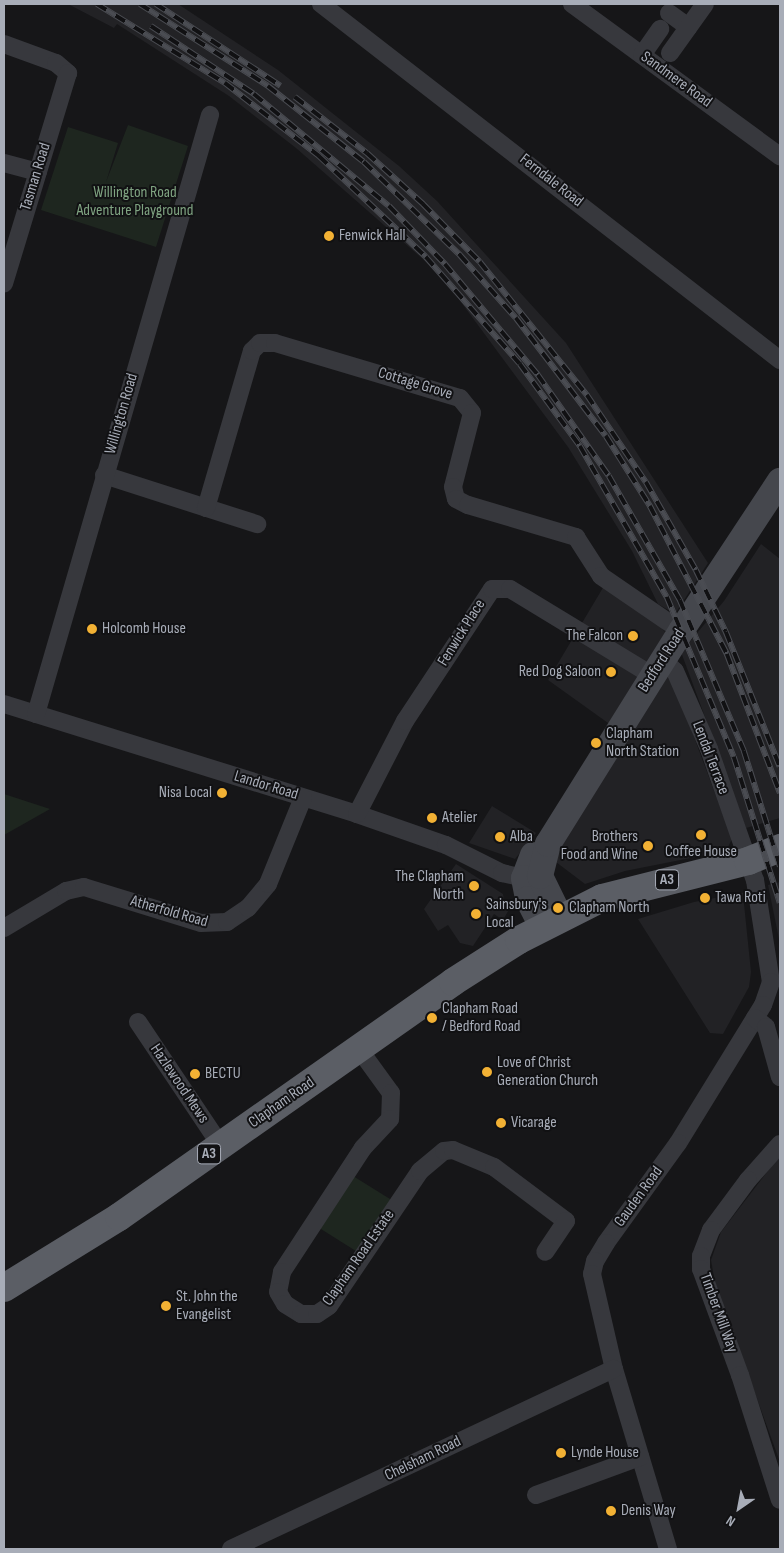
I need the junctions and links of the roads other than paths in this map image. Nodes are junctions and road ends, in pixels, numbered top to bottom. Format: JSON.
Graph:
{"nodes":[{"id":1,"x":321,"y":4,"type":"edge"},
{"id":2,"x":572,"y":4,"type":"edge"},
{"id":3,"x":705,"y":4,"type":"edge"},
{"id":4,"x":669,"y":13,"type":"dead end"},
{"id":5,"x":688,"y":27,"type":"junction"},
{"id":6,"x":660,"y":29,"type":"dead end"},
{"id":7,"x":4,"y":44,"type":"edge"},
{"id":8,"x":670,"y":52,"type":"dead end"},
{"id":9,"x":642,"y":55,"type":"junction"},
{"id":10,"x":210,"y":115,"type":"dead end"},
{"id":11,"x":780,"y":156,"type":"edge"},
{"id":12,"x":4,"y":163,"type":"edge"},
{"id":13,"x":38,"y":172,"type":"junction"},
{"id":14,"x":4,"y":284,"type":"edge"},
{"id":15,"x":780,"y":360,"type":"edge"},
{"id":16,"x":104,"y":475,"type":"junction"},
{"id":17,"x":780,"y":481,"type":"edge"},
{"id":18,"x":206,"y":508,"type":"junction"},
{"id":19,"x":257,"y":524,"type":"dead end"},
{"id":20,"x":681,"y":631,"type":"junction"},
{"id":21,"x":658,"y":668,"type":"junction"},
{"id":22,"x":4,"y":704,"type":"edge"},
{"id":23,"x":36,"y":714,"type":"junction"},
{"id":24,"x":303,"y":798,"type":"junction"},
{"id":25,"x":356,"y":814,"type":"junction"},
{"id":26,"x":548,"y":844,"type":"junction"},
{"id":27,"x":780,"y":848,"type":"edge"},
{"id":28,"x":748,"y":861,"type":"junction"},
{"id":29,"x":780,"y":862,"type":"edge"},
{"id":30,"x":524,"y":878,"type":"junction"},
{"id":31,"x":551,"y":922,"type":"junction"},
{"id":32,"x":4,"y":928,"type":"edge"},
{"id":33,"x":755,"y":1018,"type":"junction"},
{"id":34,"x":138,"y":1022,"type":"dead end"},
{"id":35,"x":359,"y":1049,"type":"junction"},
{"id":36,"x":780,"y":1077,"type":"edge"},
{"id":37,"x":780,"y":1144,"type":"edge"},
{"id":38,"x":221,"y":1146,"type":"junction"},
{"id":39,"x":545,"y":1252,"type":"dead end"},
{"id":40,"x":4,"y":1288,"type":"edge"},
{"id":41,"x":614,"y":1369,"type":"junction"},
{"id":42,"x":640,"y":1458,"type":"junction"},
{"id":43,"x":536,"y":1495,"type":"dead end"},
{"id":44,"x":780,"y":1500,"type":"edge"},
{"id":45,"x":231,"y":1549,"type":"edge"},
{"id":46,"x":668,"y":1549,"type":"edge"}],
"edges":[{"from":1,"to":15,"type":"street","name":"Ferndale Road"},
{"from":2,"to":9,"type":"street","name":"Sandmere Road"},
{"from":3,"to":5,"type":"street"},
{"from":4,"to":5,"type":"street"},
{"from":5,"to":8,"type":"street"},
{"from":6,"to":9,"type":"street"},
{"from":7,"to":13,"type":"street","name":"Tasman Road"},
{"from":9,"to":11,"type":"street","name":"Sandmere Road"},
{"from":10,"to":16,"type":"street","name":"Willington Road"},
{"from":12,"to":13,"type":"street"},
{"from":13,"to":14,"type":"street","name":"Tasman Road"},
{"from":16,"to":18,"type":"street"},
{"from":16,"to":23,"type":"street","name":"Willington Road"},
{"from":17,"to":20,"type":"main road","name":"Bedford Road"},
{"from":18,"to":19,"type":"street"},
{"from":18,"to":20,"type":"street","name":"Cottage Grove"},
{"from":20,"to":21,"type":"main road","name":"Bedford Road"},
{"from":21,"to":25,"type":"street","name":"Fenwick Place"},
{"from":21,"to":26,"type":"main road","name":"Bedford Road"},
{"from":21,"to":28,"type":"street","name":"Lendal Terrace"},
{"from":22,"to":23,"type":"street","name":"Landor Road"},
{"from":23,"to":24,"type":"street","name":"Landor Road"},
{"from":24,"to":25,"type":"street","name":"Landor Road"},
{"from":24,"to":32,"type":"street","name":"Atherfold Road"},
{"from":25,"to":30,"type":"street","name":"Landor Road"},
{"from":26,"to":30,"type":"main road","name":"Bedford Road"},
{"from":26,"to":31,"type":"main road","name":"Bedford Road"},
{"from":27,"to":28,"type":"highway","number":"A3"},
{"from":28,"to":29,"type":"highway","number":"A3"},
{"from":28,"to":31,"type":"highway","number":"A3"},
{"from":28,"to":33,"type":"street","name":"Gauden Road"},
{"from":30,"to":31,"type":"main road"},
{"from":31,"to":35,"type":"highway","name":"Clapham Road","number":"A3"},
{"from":33,"to":36,"type":"street"},
{"from":33,"to":41,"type":"street","name":"Gauden Road"},
{"from":34,"to":38,"type":"street","name":"Hazlewood Mews"},
{"from":35,"to":38,"type":"highway","name":"Clapham Road","number":"A3"},
{"from":35,"to":39,"type":"street","name":"Clapham Road Estate"},
{"from":37,"to":44,"type":"street","name":"Timber Mill Way"},
{"from":38,"to":40,"type":"highway","name":"Clapham Road","number":"A3"},
{"from":41,"to":42,"type":"street","name":"Gauden Road"},
{"from":41,"to":45,"type":"street","name":"Chelsham Road"},
{"from":42,"to":43,"type":"street"},
{"from":42,"to":46,"type":"street","name":"Gauden Road"}]}
